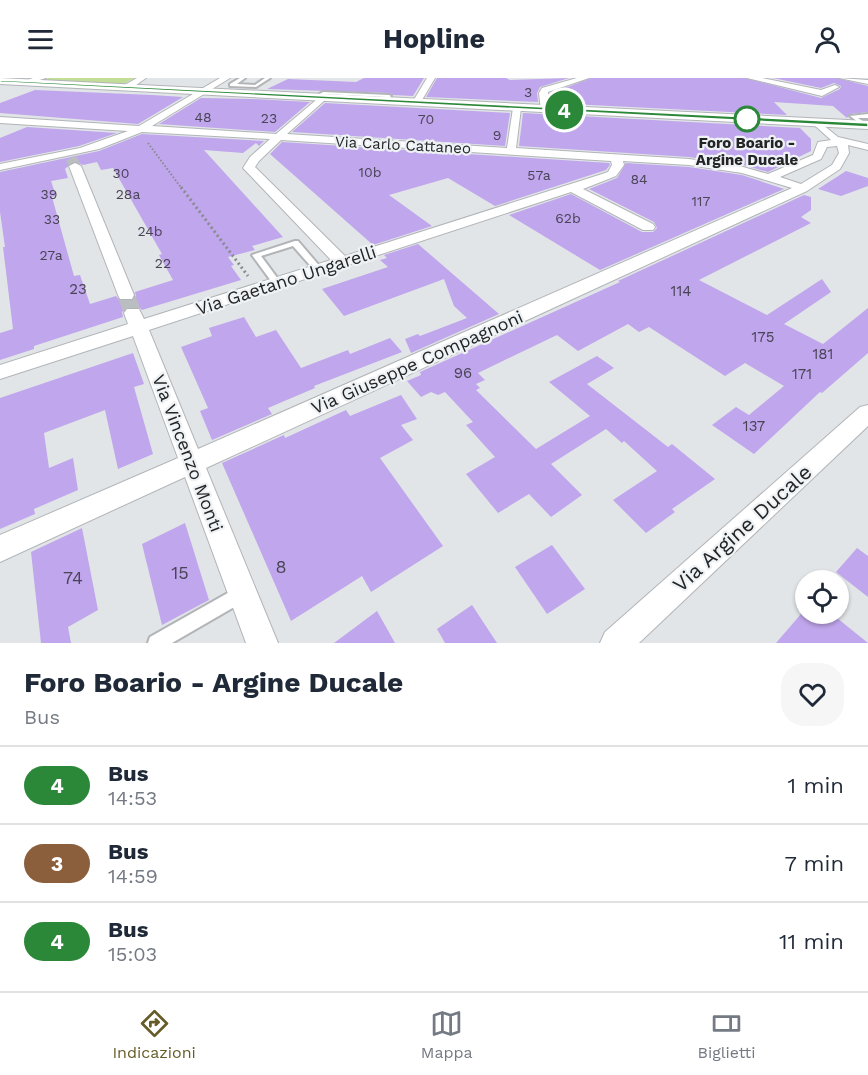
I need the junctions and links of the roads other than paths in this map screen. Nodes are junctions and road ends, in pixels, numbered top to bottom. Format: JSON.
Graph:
{"nodes":[{"id":1,"x":42,"y":78,"type":"edge"},
{"id":2,"x":142,"y":78,"type":"edge"},
{"id":3,"x":226,"y":78,"type":"edge"},
{"id":4,"x":243,"y":78,"type":"edge"},
{"id":5,"x":268,"y":78,"type":"edge"},
{"id":6,"x":431,"y":78,"type":"edge"},
{"id":7,"x":585,"y":78,"type":"edge"},
{"id":8,"x":751,"y":78,"type":"edge"},
{"id":9,"x":843,"y":78,"type":"edge"},
{"id":10,"x":3,"y":82,"type":"edge"},
{"id":11,"x":26,"y":82,"type":"junction"},
{"id":12,"x":868,"y":82,"type":"edge"},
{"id":13,"x":835,"y":87,"type":"dead end"},
{"id":14,"x":126,"y":88,"type":"junction"},
{"id":15,"x":202,"y":92,"type":"junction"},
{"id":16,"x":319,"y":98,"type":"junction"},
{"id":17,"x":416,"y":103,"type":"junction"},
{"id":18,"x":517,"y":108,"type":"junction"},
{"id":19,"x":544,"y":109,"type":"junction"},
{"id":20,"x":0,"y":120,"type":"edge"},
{"id":21,"x":867,"y":122,"type":"edge"},
{"id":22,"x":817,"y":123,"type":"junction"},
{"id":23,"x":141,"y":134,"type":"junction"},
{"id":24,"x":274,"y":141,"type":"junction"},
{"id":25,"x":838,"y":141,"type":"junction"},
{"id":26,"x":868,"y":147,"type":"edge"},
{"id":27,"x":511,"y":149,"type":"junction"},
{"id":28,"x":616,"y":157,"type":"junction"},
{"id":29,"x":72,"y":159,"type":"junction"},
{"id":30,"x":807,"y":162,"type":"junction"},
{"id":31,"x":0,"y":166,"type":"edge"},
{"id":32,"x":832,"y":170,"type":"junction"},
{"id":33,"x":770,"y":177,"type":"junction"},
{"id":34,"x":572,"y":188,"type":"junction"},
{"id":35,"x":803,"y":188,"type":"junction"},
{"id":36,"x":648,"y":227,"type":"dead end"},
{"id":37,"x":342,"y":262,"type":"junction"},
{"id":38,"x":318,"y":269,"type":"junction"},
{"id":39,"x":277,"y":283,"type":"junction"},
{"id":40,"x":133,"y":312,"type":"junction"},
{"id":41,"x":0,"y":372,"type":"edge"},
{"id":42,"x":868,"y":413,"type":"edge"},
{"id":43,"x":192,"y":463,"type":"junction"},
{"id":44,"x":0,"y":549,"type":"edge"},
{"id":45,"x":242,"y":593,"type":"junction"},
{"id":46,"x":621,"y":642,"type":"edge"},
{"id":47,"x":156,"y":643,"type":"edge"},
{"id":48,"x":262,"y":643,"type":"edge"}],
"edges":[{"from":1,"to":11,"type":"street"},
{"from":2,"to":14,"type":"street"},
{"from":3,"to":15,"type":"street"},
{"from":4,"to":5,"type":"lane"},
{"from":6,"to":17,"type":"street"},
{"from":7,"to":19,"type":"street"},
{"from":8,"to":13,"type":"street"},
{"from":9,"to":12,"type":"street"},
{"from":10,"to":11,"type":"street"},
{"from":11,"to":14,"type":"street"},
{"from":14,"to":15,"type":"street"},
{"from":15,"to":16,"type":"street"},
{"from":15,"to":23,"type":"street"},
{"from":16,"to":17,"type":"street"},
{"from":16,"to":24,"type":"street"},
{"from":17,"to":18,"type":"street"},
{"from":18,"to":19,"type":"street"},
{"from":18,"to":27,"type":"street"},
{"from":19,"to":22,"type":"street"},
{"from":20,"to":23,"type":"street","name":"Via Carlo Cattaneo"},
{"from":21,"to":22,"type":"street"},
{"from":22,"to":25,"type":"street"},
{"from":23,"to":24,"type":"street","name":"Via Carlo Cattaneo"},
{"from":23,"to":29,"type":"street","name":"Via Carlo Cattaneo"},
{"from":24,"to":27,"type":"street","name":"Via Carlo Cattaneo"},
{"from":24,"to":37,"type":"street"},
{"from":25,"to":26,"type":"street"},
{"from":25,"to":30,"type":"street"},
{"from":25,"to":32,"type":"street"},
{"from":27,"to":28,"type":"street","name":"Via Carlo Cattaneo"},
{"from":28,"to":33,"type":"street","name":"Via Carlo Cattaneo"},
{"from":28,"to":34,"type":"street","name":"Via Gaetano Ungarelli"},
{"from":29,"to":31,"type":"street","name":"Via Carlo Cattaneo"},
{"from":29,"to":40,"type":"street","name":"Via Vincenzo Monti"},
{"from":30,"to":32,"type":"street"},
{"from":30,"to":33,"type":"street"},
{"from":32,"to":35,"type":"street","name":"Via Giuseppe Compagnoni"},
{"from":33,"to":35,"type":"street","name":"Via Carlo Cattaneo"},
{"from":34,"to":36,"type":"street"},
{"from":34,"to":37,"type":"street","name":"Via Gaetano Ungarelli"},
{"from":35,"to":43,"type":"street","name":"Via Giuseppe Compagnoni"},
{"from":37,"to":38,"type":"street","name":"Via Gaetano Ungarelli"},
{"from":38,"to":39,"type":"street","name":"Via Gaetano Ungarelli"},
{"from":38,"to":39,"type":"lane"},
{"from":39,"to":40,"type":"street","name":"Via Gaetano Ungarelli"},
{"from":40,"to":41,"type":"street","name":"Via Gaetano Ungarelli"},
{"from":40,"to":43,"type":"street","name":"Via Vincenzo Monti"},
{"from":42,"to":46,"type":"street","name":"Via Argine Ducale"},
{"from":43,"to":44,"type":"street","name":"Via Giuseppe Compagnoni"},
{"from":43,"to":45,"type":"street","name":"Via Vincenzo Monti"},
{"from":45,"to":47,"type":"lane"},
{"from":45,"to":48,"type":"street","name":"Via Vincenzo Monti"}]}
